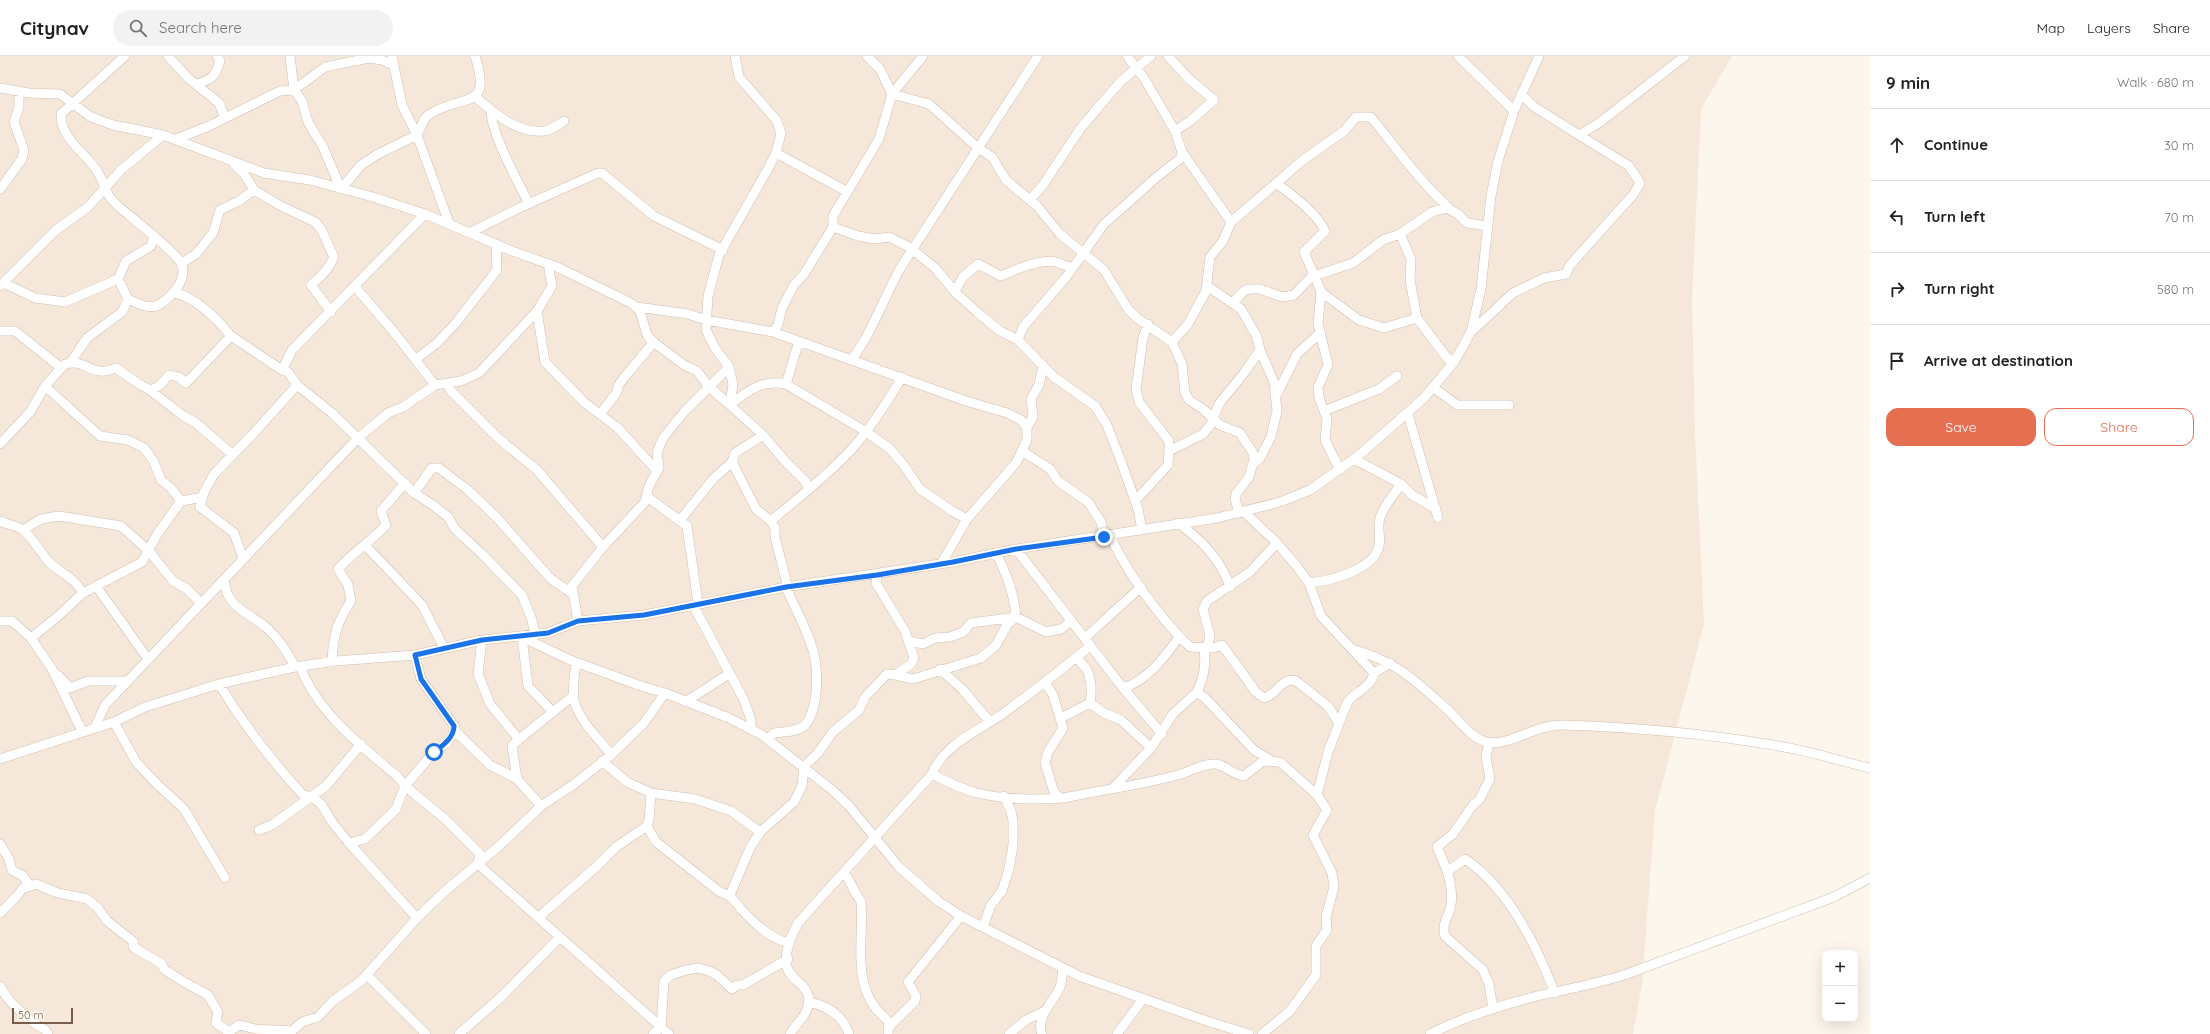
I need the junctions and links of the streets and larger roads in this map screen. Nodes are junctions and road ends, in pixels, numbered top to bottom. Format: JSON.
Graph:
{"nodes":[{"id":1,"x":125,"y":56,"type":"edge"},
{"id":2,"x":168,"y":56,"type":"edge"},
{"id":3,"x":217,"y":56,"type":"edge"},
{"id":4,"x":290,"y":56,"type":"edge"},
{"id":5,"x":475,"y":56,"type":"edge"},
{"id":6,"x":736,"y":56,"type":"edge"},
{"id":7,"x":868,"y":56,"type":"edge"},
{"id":8,"x":923,"y":56,"type":"edge"},
{"id":9,"x":1038,"y":56,"type":"edge"},
{"id":10,"x":1127,"y":56,"type":"edge"},
{"id":11,"x":1151,"y":56,"type":"edge"},
{"id":12,"x":1168,"y":56,"type":"edge"},
{"id":13,"x":1458,"y":56,"type":"edge"},
{"id":14,"x":1539,"y":56,"type":"edge"},
{"id":15,"x":1685,"y":56,"type":"edge"},
{"id":16,"x":353,"y":58,"type":"edge"},
{"id":17,"x":392,"y":61,"type":"edge"},
{"id":18,"x":1137,"y":68,"type":"junction"},
{"id":19,"x":197,"y":84,"type":"junction"},
{"id":20,"x":0,"y":88,"type":"edge"},
{"id":21,"x":294,"y":90,"type":"junction"},
{"id":22,"x":19,"y":91,"type":"junction"},
{"id":23,"x":892,"y":94,"type":"junction"},
{"id":24,"x":1521,"y":94,"type":"junction"},
{"id":25,"x":474,"y":96,"type":"junction"},
{"id":26,"x":74,"y":104,"type":"junction"},
{"id":27,"x":491,"y":110,"type":"junction"},
{"id":28,"x":1514,"y":111,"type":"junction"},
{"id":29,"x":225,"y":118,"type":"junction"},
{"id":30,"x":564,"y":121,"type":"dead end"},
{"id":31,"x":1175,"y":131,"type":"junction"},
{"id":32,"x":163,"y":135,"type":"junction"},
{"id":33,"x":1579,"y":135,"type":"junction"},
{"id":34,"x":417,"y":136,"type":"junction"},
{"id":35,"x":176,"y":139,"type":"junction"},
{"id":36,"x":978,"y":148,"type":"junction"},
{"id":37,"x":1182,"y":152,"type":"junction"},
{"id":38,"x":776,"y":153,"type":"junction"},
{"id":39,"x":234,"y":162,"type":"junction"},
{"id":40,"x":1277,"y":184,"type":"junction"},
{"id":41,"x":0,"y":189,"type":"edge"},
{"id":42,"x":341,"y":189,"type":"junction"},
{"id":43,"x":104,"y":190,"type":"junction"},
{"id":44,"x":254,"y":190,"type":"junction"},
{"id":45,"x":846,"y":191,"type":"junction"},
{"id":46,"x":1030,"y":200,"type":"junction"},
{"id":47,"x":529,"y":204,"type":"junction"},
{"id":48,"x":1451,"y":210,"type":"junction"},
{"id":49,"x":425,"y":214,"type":"junction"},
{"id":50,"x":1231,"y":222,"type":"junction"},
{"id":51,"x":449,"y":223,"type":"junction"},
{"id":52,"x":1488,"y":226,"type":"junction"},
{"id":53,"x":833,"y":227,"type":"junction"},
{"id":54,"x":471,"y":232,"type":"junction"},
{"id":55,"x":1400,"y":234,"type":"junction"},
{"id":56,"x":154,"y":236,"type":"junction"},
{"id":57,"x":496,"y":244,"type":"junction"},
{"id":58,"x":723,"y":250,"type":"junction"},
{"id":59,"x":913,"y":250,"type":"junction"},
{"id":60,"x":1083,"y":252,"type":"junction"},
{"id":61,"x":182,"y":263,"type":"junction"},
{"id":62,"x":548,"y":264,"type":"junction"},
{"id":63,"x":1073,"y":267,"type":"junction"},
{"id":64,"x":1316,"y":276,"type":"junction"},
{"id":65,"x":118,"y":279,"type":"junction"},
{"id":66,"x":2,"y":285,"type":"edge"},
{"id":67,"x":1207,"y":286,"type":"junction"},
{"id":68,"x":356,"y":288,"type":"junction"},
{"id":69,"x":954,"y":291,"type":"junction"},
{"id":70,"x":1322,"y":292,"type":"junction"},
{"id":71,"x":175,"y":293,"type":"junction"},
{"id":72,"x":128,"y":299,"type":"junction"},
{"id":73,"x":1233,"y":302,"type":"junction"},
{"id":74,"x":638,"y":307,"type":"junction"},
{"id":75,"x":331,"y":312,"type":"junction"},
{"id":76,"x":537,"y":312,"type":"junction"},
{"id":77,"x":1417,"y":318,"type":"junction"},
{"id":78,"x":706,"y":320,"type":"junction"},
{"id":79,"x":1148,"y":324,"type":"junction"},
{"id":80,"x":0,"y":331,"type":"edge"},
{"id":81,"x":773,"y":332,"type":"junction"},
{"id":82,"x":1471,"y":332,"type":"junction"},
{"id":83,"x":1320,"y":333,"type":"junction"},
{"id":84,"x":231,"y":336,"type":"junction"},
{"id":85,"x":1018,"y":340,"type":"junction"},
{"id":86,"x":799,"y":341,"type":"junction"},
{"id":87,"x":654,"y":342,"type":"junction"},
{"id":88,"x":1172,"y":342,"type":"junction"},
{"id":89,"x":1260,"y":350,"type":"junction"},
{"id":90,"x":852,"y":359,"type":"junction"},
{"id":91,"x":416,"y":360,"type":"junction"},
{"id":92,"x":71,"y":362,"type":"junction"},
{"id":93,"x":1454,"y":362,"type":"junction"},
{"id":94,"x":1043,"y":365,"type":"junction"},
{"id":95,"x":60,"y":367,"type":"junction"},
{"id":96,"x":730,"y":367,"type":"junction"},
{"id":97,"x":282,"y":370,"type":"junction"},
{"id":98,"x":1397,"y":376,"type":"dead end"},
{"id":99,"x":902,"y":377,"type":"junction"},
{"id":100,"x":448,"y":384,"type":"junction"},
{"id":101,"x":786,"y":384,"type":"junction"},
{"id":102,"x":297,"y":385,"type":"junction"},
{"id":103,"x":435,"y":385,"type":"junction"},
{"id":104,"x":45,"y":386,"type":"junction"},
{"id":105,"x":709,"y":387,"type":"junction"},
{"id":106,"x":1434,"y":388,"type":"junction"},
{"id":107,"x":150,"y":390,"type":"junction"},
{"id":108,"x":1276,"y":396,"type":"junction"},
{"id":109,"x":730,"y":405,"type":"junction"},
{"id":110,"x":1509,"y":405,"type":"dead end"},
{"id":111,"x":1324,"y":411,"type":"junction"},
{"id":112,"x":601,"y":413,"type":"junction"},
{"id":113,"x":1408,"y":414,"type":"junction"},
{"id":114,"x":1213,"y":418,"type":"junction"},
{"id":115,"x":1028,"y":428,"type":"junction"},
{"id":116,"x":865,"y":431,"type":"junction"},
{"id":117,"x":763,"y":435,"type":"junction"},
{"id":118,"x":358,"y":439,"type":"junction"},
{"id":119,"x":0,"y":444,"type":"edge"},
{"id":120,"x":1169,"y":450,"type":"junction"},
{"id":121,"x":1022,"y":451,"type":"junction"},
{"id":122,"x":233,"y":455,"type":"junction"},
{"id":123,"x":1354,"y":459,"type":"junction"},
{"id":124,"x":732,"y":462,"type":"junction"},
{"id":125,"x":1253,"y":464,"type":"junction"},
{"id":126,"x":1340,"y":470,"type":"junction"},
{"id":127,"x":657,"y":471,"type":"junction"},
{"id":128,"x":405,"y":483,"type":"junction"},
{"id":129,"x":1400,"y":484,"type":"junction"},
{"id":130,"x":808,"y":489,"type":"junction"},
{"id":131,"x":414,"y":493,"type":"junction"},
{"id":132,"x":646,"y":496,"type":"junction"},
{"id":133,"x":203,"y":497,"type":"junction"},
{"id":134,"x":181,"y":500,"type":"junction"},
{"id":135,"x":1135,"y":501,"type":"junction"},
{"id":136,"x":1241,"y":512,"type":"junction"},
{"id":137,"x":680,"y":519,"type":"junction"},
{"id":138,"x":968,"y":519,"type":"junction"},
{"id":139,"x":0,"y":521,"type":"edge"},
{"id":140,"x":771,"y":521,"type":"junction"},
{"id":141,"x":1178,"y":524,"type":"junction"},
{"id":142,"x":23,"y":530,"type":"junction"},
{"id":143,"x":1142,"y":530,"type":"junction"},
{"id":144,"x":1107,"y":536,"type":"junction"},
{"id":145,"x":1277,"y":543,"type":"junction"},
{"id":146,"x":365,"y":545,"type":"junction"},
{"id":147,"x":603,"y":547,"type":"junction"},
{"id":148,"x":1016,"y":549,"type":"junction"},
{"id":149,"x":150,"y":551,"type":"junction"},
{"id":150,"x":996,"y":553,"type":"junction"},
{"id":151,"x":243,"y":558,"type":"junction"},
{"id":152,"x":940,"y":564,"type":"junction"},
{"id":153,"x":877,"y":575,"type":"junction"},
{"id":154,"x":224,"y":580,"type":"junction"},
{"id":155,"x":1309,"y":583,"type":"junction"},
{"id":156,"x":96,"y":586,"type":"junction"},
{"id":157,"x":1141,"y":587,"type":"junction"},
{"id":158,"x":1230,"y":587,"type":"junction"},
{"id":159,"x":787,"y":588,"type":"junction"},
{"id":160,"x":83,"y":593,"type":"junction"},
{"id":161,"x":573,"y":594,"type":"junction"},
{"id":162,"x":201,"y":603,"type":"junction"},
{"id":163,"x":696,"y":605,"type":"junction"},
{"id":164,"x":1016,"y":617,"type":"junction"},
{"id":165,"x":0,"y":621,"type":"edge"},
{"id":166,"x":578,"y":621,"type":"junction"},
{"id":167,"x":1071,"y":621,"type":"junction"},
{"id":168,"x":534,"y":635,"type":"junction"},
{"id":169,"x":522,"y":637,"type":"junction"},
{"id":170,"x":1179,"y":637,"type":"junction"},
{"id":171,"x":31,"y":638,"type":"junction"},
{"id":172,"x":482,"y":640,"type":"junction"},
{"id":173,"x":909,"y":641,"type":"junction"},
{"id":174,"x":1087,"y":642,"type":"junction"},
{"id":175,"x":444,"y":648,"type":"junction"},
{"id":176,"x":1205,"y":648,"type":"junction"},
{"id":177,"x":1354,"y":650,"type":"junction"},
{"id":178,"x":415,"y":655,"type":"junction"},
{"id":179,"x":1077,"y":657,"type":"junction"},
{"id":180,"x":148,"y":659,"type":"junction"},
{"id":181,"x":332,"y":662,"type":"junction"},
{"id":182,"x":576,"y":662,"type":"junction"},
{"id":183,"x":1390,"y":663,"type":"junction"},
{"id":184,"x":297,"y":667,"type":"junction"},
{"id":185,"x":52,"y":669,"type":"junction"},
{"id":186,"x":940,"y":669,"type":"junction"},
{"id":187,"x":1374,"y":673,"type":"junction"},
{"id":188,"x":729,"y":674,"type":"junction"},
{"id":189,"x":895,"y":675,"type":"junction"},
{"id":190,"x":128,"y":681,"type":"junction"},
{"id":191,"x":1045,"y":682,"type":"junction"},
{"id":192,"x":219,"y":684,"type":"junction"},
{"id":193,"x":1123,"y":688,"type":"junction"},
{"id":194,"x":1196,"y":692,"type":"junction"},
{"id":195,"x":665,"y":693,"type":"junction"},
{"id":196,"x":574,"y":695,"type":"junction"},
{"id":197,"x":685,"y":702,"type":"junction"},
{"id":198,"x":1090,"y":703,"type":"junction"},
{"id":199,"x":552,"y":712,"type":"junction"},
{"id":200,"x":1061,"y":718,"type":"junction"},
{"id":201,"x":114,"y":722,"type":"junction"},
{"id":202,"x":990,"y":722,"type":"junction"},
{"id":203,"x":1338,"y":722,"type":"junction"},
{"id":204,"x":95,"y":727,"type":"junction"},
{"id":205,"x":751,"y":729,"type":"junction"},
{"id":206,"x":82,"y":731,"type":"junction"},
{"id":207,"x":454,"y":731,"type":"junction"},
{"id":208,"x":1162,"y":734,"type":"junction"},
{"id":209,"x":518,"y":740,"type":"junction"},
{"id":210,"x":768,"y":740,"type":"junction"},
{"id":211,"x":1489,"y":742,"type":"junction"},
{"id":212,"x":361,"y":744,"type":"junction"},
{"id":213,"x":1151,"y":748,"type":"junction"},
{"id":214,"x":611,"y":754,"type":"junction"},
{"id":215,"x":0,"y":759,"type":"edge"},
{"id":216,"x":602,"y":761,"type":"junction"},
{"id":217,"x":1274,"y":762,"type":"junction"},
{"id":218,"x":804,"y":766,"type":"junction"},
{"id":219,"x":1870,"y":768,"type":"edge"},
{"id":220,"x":932,"y":774,"type":"junction"},
{"id":221,"x":517,"y":779,"type":"junction"},
{"id":222,"x":405,"y":786,"type":"junction"},
{"id":223,"x":1113,"y":788,"type":"junction"},
{"id":224,"x":651,"y":793,"type":"junction"},
{"id":225,"x":1317,"y":795,"type":"junction"},
{"id":226,"x":1004,"y":796,"type":"junction"},
{"id":227,"x":312,"y":797,"type":"junction"},
{"id":228,"x":1060,"y":798,"type":"junction"},
{"id":229,"x":541,"y":806,"type":"junction"},
{"id":230,"x":647,"y":826,"type":"junction"},
{"id":231,"x":259,"y":830,"type":"dead end"},
{"id":232,"x":760,"y":832,"type":"junction"},
{"id":233,"x":873,"y":837,"type":"junction"},
{"id":234,"x":349,"y":843,"type":"junction"},
{"id":235,"x":0,"y":844,"type":"edge"},
{"id":236,"x":478,"y":864,"type":"junction"},
{"id":237,"x":1448,"y":871,"type":"junction"},
{"id":238,"x":844,"y":873,"type":"junction"},
{"id":239,"x":224,"y":878,"type":"dead end"},
{"id":240,"x":1870,"y":878,"type":"edge"},
{"id":241,"x":29,"y":885,"type":"junction"},
{"id":242,"x":730,"y":895,"type":"junction"},
{"id":243,"x":0,"y":913,"type":"edge"},
{"id":244,"x":961,"y":916,"type":"junction"},
{"id":245,"x":539,"y":917,"type":"junction"},
{"id":246,"x":417,"y":918,"type":"junction"},
{"id":247,"x":983,"y":927,"type":"junction"},
{"id":248,"x":560,"y":938,"type":"junction"},
{"id":249,"x":789,"y":943,"type":"junction"},
{"id":250,"x":788,"y":959,"type":"junction"},
{"id":251,"x":1063,"y":968,"type":"junction"},
{"id":252,"x":367,"y":975,"type":"junction"},
{"id":253,"x":0,"y":986,"type":"edge"},
{"id":254,"x":1555,"y":993,"type":"junction"},
{"id":255,"x":1143,"y":999,"type":"junction"},
{"id":256,"x":809,"y":1002,"type":"junction"},
{"id":257,"x":1493,"y":1008,"type":"junction"},
{"id":258,"x":1045,"y":1010,"type":"junction"},
{"id":259,"x":661,"y":1027,"type":"junction"},
{"id":260,"x":888,"y":1030,"type":"edge"},
{"id":261,"x":255,"y":1032,"type":"edge"},
{"id":262,"x":48,"y":1034,"type":"edge"},
{"id":263,"x":426,"y":1034,"type":"edge"},
{"id":264,"x":459,"y":1034,"type":"edge"},
{"id":265,"x":653,"y":1034,"type":"edge"},
{"id":266,"x":669,"y":1034,"type":"edge"},
{"id":267,"x":790,"y":1034,"type":"edge"},
{"id":268,"x":849,"y":1034,"type":"edge"},
{"id":269,"x":1009,"y":1034,"type":"edge"},
{"id":270,"x":1042,"y":1034,"type":"edge"},
{"id":271,"x":1117,"y":1034,"type":"edge"},
{"id":272,"x":1246,"y":1034,"type":"edge"},
{"id":273,"x":1262,"y":1034,"type":"edge"},
{"id":274,"x":1430,"y":1034,"type":"edge"}],
"edges":[{"from":1,"to":26,"type":"street"},
{"from":2,"to":19,"type":"street"},
{"from":3,"to":19,"type":"street"},
{"from":4,"to":21,"type":"street"},
{"from":5,"to":25,"type":"street"},
{"from":6,"to":38,"type":"street"},
{"from":7,"to":23,"type":"street"},
{"from":8,"to":23,"type":"street"},
{"from":9,"to":36,"type":"street"},
{"from":10,"to":18,"type":"street"},
{"from":11,"to":18,"type":"street"},
{"from":12,"to":31,"type":"street"},
{"from":13,"to":28,"type":"street"},
{"from":14,"to":24,"type":"street"},
{"from":15,"to":33,"type":"street"},
{"from":16,"to":17,"type":"street"},
{"from":16,"to":21,"type":"street"},
{"from":17,"to":34,"type":"street"},
{"from":18,"to":31,"type":"street"},
{"from":18,"to":46,"type":"street"},
{"from":19,"to":29,"type":"street"},
{"from":20,"to":22,"type":"street"},
{"from":21,"to":29,"type":"street"},
{"from":21,"to":42,"type":"street"},
{"from":22,"to":26,"type":"street"},
{"from":22,"to":41,"type":"street"},
{"from":23,"to":36,"type":"street"},
{"from":23,"to":45,"type":"street"},
{"from":24,"to":28,"type":"street"},
{"from":24,"to":33,"type":"street"},
{"from":25,"to":27,"type":"street"},
{"from":25,"to":34,"type":"street"},
{"from":26,"to":32,"type":"street"},
{"from":26,"to":43,"type":"street"},
{"from":27,"to":30,"type":"street"},
{"from":27,"to":47,"type":"street"},
{"from":28,"to":52,"type":"street"},
{"from":29,"to":35,"type":"street"},
{"from":31,"to":37,"type":"street"},
{"from":32,"to":35,"type":"street"},
{"from":32,"to":43,"type":"street"},
{"from":33,"to":82,"type":"street"},
{"from":34,"to":42,"type":"street"},
{"from":34,"to":51,"type":"street"},
{"from":35,"to":39,"type":"street"},
{"from":36,"to":46,"type":"street"},
{"from":36,"to":59,"type":"street"},
{"from":37,"to":50,"type":"street"},
{"from":37,"to":60,"type":"street"},
{"from":38,"to":45,"type":"street"},
{"from":38,"to":58,"type":"street"},
{"from":39,"to":42,"type":"street"},
{"from":39,"to":44,"type":"street"},
{"from":40,"to":48,"type":"street"},
{"from":40,"to":50,"type":"street"},
{"from":40,"to":64,"type":"street"},
{"from":42,"to":49,"type":"street"},
{"from":43,"to":56,"type":"street"},
{"from":43,"to":66,"type":"street"},
{"from":44,"to":61,"type":"street"},
{"from":44,"to":75,"type":"street"},
{"from":45,"to":53,"type":"street"},
{"from":46,"to":60,"type":"street"},
{"from":47,"to":54,"type":"street"},
{"from":47,"to":58,"type":"street"},
{"from":48,"to":52,"type":"street"},
{"from":48,"to":55,"type":"street"},
{"from":49,"to":51,"type":"street"},
{"from":49,"to":68,"type":"street"},
{"from":50,"to":67,"type":"street"},
{"from":51,"to":54,"type":"street"},
{"from":52,"to":82,"type":"street"},
{"from":53,"to":59,"type":"street"},
{"from":53,"to":81,"type":"street"},
{"from":54,"to":57,"type":"street"},
{"from":55,"to":64,"type":"street"},
{"from":55,"to":77,"type":"street"},
{"from":56,"to":61,"type":"street"},
{"from":56,"to":65,"type":"street"},
{"from":57,"to":62,"type":"street"},
{"from":57,"to":91,"type":"street"},
{"from":58,"to":78,"type":"street"},
{"from":59,"to":69,"type":"street"},
{"from":59,"to":90,"type":"street"},
{"from":60,"to":63,"type":"street"},
{"from":60,"to":79,"type":"street"},
{"from":61,"to":71,"type":"street"},
{"from":62,"to":74,"type":"street"},
{"from":62,"to":76,"type":"street"},
{"from":63,"to":69,"type":"street"},
{"from":63,"to":85,"type":"street"},
{"from":64,"to":70,"type":"street"},
{"from":64,"to":73,"type":"street"},
{"from":65,"to":66,"type":"street"},
{"from":65,"to":72,"type":"street"},
{"from":67,"to":73,"type":"street"},
{"from":67,"to":88,"type":"street"},
{"from":68,"to":75,"type":"street"},
{"from":68,"to":91,"type":"street"},
{"from":69,"to":85,"type":"street"},
{"from":70,"to":77,"type":"street"},
{"from":70,"to":83,"type":"street"},
{"from":71,"to":72,"type":"street"},
{"from":71,"to":84,"type":"street"},
{"from":72,"to":92,"type":"street"},
{"from":73,"to":89,"type":"street"},
{"from":74,"to":78,"type":"street"},
{"from":74,"to":87,"type":"street"},
{"from":75,"to":97,"type":"street"},
{"from":76,"to":100,"type":"street"},
{"from":76,"to":112,"type":"street"},
{"from":77,"to":93,"type":"street"},
{"from":78,"to":81,"type":"street"},
{"from":78,"to":96,"type":"street"},
{"from":79,"to":88,"type":"street"},
{"from":79,"to":120,"type":"street"},
{"from":80,"to":95,"type":"street"},
{"from":81,"to":86,"type":"street"},
{"from":82,"to":93,"type":"street"},
{"from":83,"to":108,"type":"street"},
{"from":83,"to":111,"type":"street"},
{"from":84,"to":97,"type":"street"},
{"from":84,"to":107,"type":"street"},
{"from":85,"to":94,"type":"street"},
{"from":86,"to":90,"type":"street"},
{"from":86,"to":101,"type":"street"},
{"from":87,"to":105,"type":"street"},
{"from":87,"to":112,"type":"street"},
{"from":88,"to":114,"type":"street"},
{"from":89,"to":108,"type":"street"},
{"from":89,"to":114,"type":"street"},
{"from":90,"to":99,"type":"street"},
{"from":91,"to":103,"type":"street"},
{"from":92,"to":95,"type":"street"},
{"from":92,"to":107,"type":"street"},
{"from":93,"to":106,"type":"street"},
{"from":94,"to":115,"type":"street"},
{"from":94,"to":135,"type":"street"},
{"from":95,"to":104,"type":"street"},
{"from":96,"to":105,"type":"street"},
{"from":96,"to":109,"type":"street"},
{"from":97,"to":102,"type":"street"},
{"from":98,"to":111,"type":"street"},
{"from":99,"to":115,"type":"street"},
{"from":99,"to":116,"type":"street"},
{"from":100,"to":103,"type":"street"},
{"from":100,"to":147,"type":"street"},
{"from":101,"to":109,"type":"street"},
{"from":101,"to":116,"type":"street"},
{"from":102,"to":118,"type":"street"},
{"from":102,"to":122,"type":"street"},
{"from":103,"to":118,"type":"street"},
{"from":104,"to":119,"type":"street"},
{"from":104,"to":134,"type":"street"},
{"from":105,"to":109,"type":"street"},
{"from":105,"to":127,"type":"street"},
{"from":106,"to":110,"type":"street"},
{"from":106,"to":113,"type":"street"},
{"from":107,"to":122,"type":"street"},
{"from":108,"to":125,"type":"street"},
{"from":109,"to":117,"type":"street"},
{"from":111,"to":126,"type":"street"},
{"from":112,"to":127,"type":"street"},
{"from":113,"to":123,"type":"street"},
{"from":113,"to":129,"type":"street"},
{"from":114,"to":120,"type":"street"},
{"from":114,"to":125,"type":"street"},
{"from":115,"to":121,"type":"street"},
{"from":116,"to":130,"type":"street"},
{"from":116,"to":138,"type":"street"},
{"from":117,"to":124,"type":"street"},
{"from":117,"to":130,"type":"street"},
{"from":118,"to":128,"type":"street"},
{"from":118,"to":151,"type":"street"},
{"from":120,"to":135,"type":"street"},
{"from":121,"to":138,"type":"street"},
{"from":121,"to":144,"type":"street"},
{"from":122,"to":133,"type":"street"},
{"from":123,"to":126,"type":"street"},
{"from":123,"to":129,"type":"street"},
{"from":124,"to":137,"type":"street"},
{"from":124,"to":140,"type":"street"},
{"from":125,"to":136,"type":"street"},
{"from":126,"to":136,"type":"street"},
{"from":127,"to":132,"type":"street"},
{"from":128,"to":131,"type":"street"},
{"from":128,"to":146,"type":"street"},
{"from":129,"to":155,"type":"street"},
{"from":130,"to":140,"type":"street"},
{"from":131,"to":161,"type":"street"},
{"from":131,"to":168,"type":"street"},
{"from":132,"to":137,"type":"street"},
{"from":132,"to":147,"type":"street"},
{"from":133,"to":134,"type":"street"},
{"from":133,"to":151,"type":"street"},
{"from":134,"to":149,"type":"street"},
{"from":135,"to":143,"type":"street"},
{"from":136,"to":141,"type":"street"},
{"from":136,"to":145,"type":"street"},
{"from":137,"to":163,"type":"street"},
{"from":138,"to":152,"type":"street"},
{"from":139,"to":142,"type":"street"},
{"from":140,"to":159,"type":"street"},
{"from":141,"to":143,"type":"street"},
{"from":141,"to":158,"type":"street"},
{"from":142,"to":149,"type":"street"},
{"from":142,"to":160,"type":"street"},
{"from":143,"to":144,"type":"street"},
{"from":144,"to":148,"type":"street"},
{"from":144,"to":157,"type":"street"},
{"from":145,"to":155,"type":"street"},
{"from":145,"to":158,"type":"street"},
{"from":146,"to":175,"type":"street"},
{"from":146,"to":181,"type":"street"},
{"from":147,"to":161,"type":"street"},
{"from":148,"to":150,"type":"street"},
{"from":148,"to":167,"type":"street"},
{"from":149,"to":156,"type":"street"},
{"from":149,"to":162,"type":"street"},
{"from":150,"to":152,"type":"street"},
{"from":150,"to":164,"type":"street"},
{"from":151,"to":154,"type":"street"},
{"from":152,"to":153,"type":"street"},
{"from":153,"to":159,"type":"street"},
{"from":153,"to":173,"type":"street"},
{"from":154,"to":162,"type":"street"},
{"from":154,"to":184,"type":"street"},
{"from":155,"to":177,"type":"street"},
{"from":156,"to":160,"type":"street"},
{"from":156,"to":180,"type":"street"},
{"from":157,"to":170,"type":"street"},
{"from":157,"to":174,"type":"street"},
{"from":158,"to":176,"type":"street"},
{"from":159,"to":163,"type":"street"},
{"from":159,"to":210,"type":"street"},
{"from":160,"to":171,"type":"street"},
{"from":161,"to":166,"type":"street"},
{"from":162,"to":180,"type":"street"},
{"from":163,"to":166,"type":"street"},
{"from":163,"to":188,"type":"street"},
{"from":164,"to":167,"type":"street"},
{"from":164,"to":173,"type":"street"},
{"from":164,"to":186,"type":"street"},
{"from":165,"to":171,"type":"street"},
{"from":166,"to":168,"type":"street"},
{"from":167,"to":174,"type":"street"},
{"from":168,"to":169,"type":"street"},
{"from":169,"to":172,"type":"street"},
{"from":169,"to":182,"type":"street"},
{"from":169,"to":199,"type":"street"},
{"from":170,"to":176,"type":"street"},
{"from":170,"to":193,"type":"street"},
{"from":171,"to":185,"type":"street"},
{"from":172,"to":175,"type":"street"},
{"from":172,"to":209,"type":"street"},
{"from":173,"to":189,"type":"street"},
{"from":174,"to":179,"type":"street"},
{"from":174,"to":193,"type":"street"},
{"from":175,"to":178,"type":"street"},
{"from":176,"to":194,"type":"street"},
{"from":176,"to":203,"type":"street"},
{"from":177,"to":183,"type":"street"},
{"from":177,"to":187,"type":"street"},
{"from":178,"to":181,"type":"street"},
{"from":178,"to":207,"type":"street"},
{"from":179,"to":191,"type":"street"},
{"from":179,"to":198,"type":"street"},
{"from":180,"to":190,"type":"street"},
{"from":181,"to":184,"type":"street"},
{"from":182,"to":195,"type":"street"},
{"from":182,"to":196,"type":"street"},
{"from":183,"to":187,"type":"street"},
{"from":183,"to":211,"type":"street"},
{"from":184,"to":192,"type":"street"},
{"from":184,"to":212,"type":"street"},
{"from":185,"to":190,"type":"street"},
{"from":185,"to":206,"type":"street"},
{"from":186,"to":189,"type":"street"},
{"from":186,"to":202,"type":"street"},
{"from":187,"to":203,"type":"street"},
{"from":188,"to":197,"type":"street"},
{"from":188,"to":205,"type":"street"},
{"from":189,"to":218,"type":"street"},
{"from":190,"to":204,"type":"street"},
{"from":191,"to":200,"type":"street"},
{"from":191,"to":202,"type":"street"},
{"from":192,"to":201,"type":"street"},
{"from":192,"to":227,"type":"street"},
{"from":193,"to":208,"type":"street"},
{"from":194,"to":208,"type":"street"},
{"from":194,"to":217,"type":"street"},
{"from":195,"to":197,"type":"street"},
{"from":195,"to":214,"type":"street"},
{"from":196,"to":199,"type":"street"},
{"from":196,"to":214,"type":"street"},
{"from":197,"to":205,"type":"street"},
{"from":198,"to":200,"type":"street"},
{"from":198,"to":213,"type":"street"},
{"from":199,"to":209,"type":"street"},
{"from":200,"to":228,"type":"street"},
{"from":201,"to":204,"type":"street"},
{"from":201,"to":239,"type":"street"},
{"from":202,"to":220,"type":"street"},
{"from":203,"to":225,"type":"street"},
{"from":204,"to":206,"type":"street"},
{"from":205,"to":210,"type":"street"},
{"from":206,"to":215,"type":"street"},
{"from":207,"to":221,"type":"street"},
{"from":207,"to":222,"type":"street"},
{"from":208,"to":213,"type":"street"},
{"from":209,"to":221,"type":"street"},
{"from":210,"to":218,"type":"street"},
{"from":211,"to":219,"type":"street"},
{"from":211,"to":237,"type":"street"},
{"from":212,"to":222,"type":"street"},
{"from":212,"to":227,"type":"street"},
{"from":213,"to":223,"type":"street"},
{"from":214,"to":216,"type":"street"},
{"from":216,"to":224,"type":"street"},
{"from":216,"to":229,"type":"street"},
{"from":217,"to":223,"type":"street"},
{"from":217,"to":225,"type":"street"},
{"from":218,"to":232,"type":"street"},
{"from":218,"to":233,"type":"street"},
{"from":220,"to":226,"type":"street"},
{"from":220,"to":233,"type":"street"},
{"from":221,"to":229,"type":"street"},
{"from":222,"to":234,"type":"street"},
{"from":222,"to":236,"type":"street"},
{"from":223,"to":228,"type":"street"},
{"from":224,"to":230,"type":"street"},
{"from":224,"to":232,"type":"street"},
{"from":225,"to":273,"type":"street"},
{"from":226,"to":228,"type":"street"},
{"from":226,"to":247,"type":"street"},
{"from":227,"to":231,"type":"street"},
{"from":227,"to":234,"type":"street"},
{"from":229,"to":236,"type":"street"},
{"from":230,"to":242,"type":"street"},
{"from":230,"to":245,"type":"street"},
{"from":232,"to":242,"type":"street"},
{"from":233,"to":238,"type":"street"},
{"from":233,"to":244,"type":"street"},
{"from":234,"to":246,"type":"street"},
{"from":235,"to":241,"type":"street"},
{"from":236,"to":245,"type":"street"},
{"from":236,"to":246,"type":"street"},
{"from":237,"to":254,"type":"street"},
{"from":237,"to":257,"type":"street"},
{"from":238,"to":249,"type":"street"},
{"from":238,"to":260,"type":"street"},
{"from":240,"to":254,"type":"street"},
{"from":241,"to":243,"type":"street"},
{"from":241,"to":261,"type":"street"},
{"from":242,"to":249,"type":"street"},
{"from":244,"to":247,"type":"street"},
{"from":244,"to":260,"type":"street"},
{"from":245,"to":248,"type":"street"},
{"from":246,"to":252,"type":"street"},
{"from":247,"to":251,"type":"street"},
{"from":248,"to":259,"type":"street"},
{"from":248,"to":264,"type":"street"},
{"from":249,"to":250,"type":"street"},
{"from":250,"to":256,"type":"street"},
{"from":250,"to":259,"type":"street"},
{"from":251,"to":255,"type":"street"},
{"from":251,"to":258,"type":"street"},
{"from":252,"to":261,"type":"street"},
{"from":252,"to":263,"type":"street"},
{"from":253,"to":262,"type":"street"},
{"from":254,"to":257,"type":"street"},
{"from":255,"to":271,"type":"street"},
{"from":255,"to":272,"type":"street"},
{"from":256,"to":267,"type":"street"},
{"from":256,"to":268,"type":"street"},
{"from":257,"to":274,"type":"street"},
{"from":258,"to":269,"type":"street"},
{"from":258,"to":270,"type":"street"},
{"from":259,"to":265,"type":"street"},
{"from":259,"to":266,"type":"street"}]}
